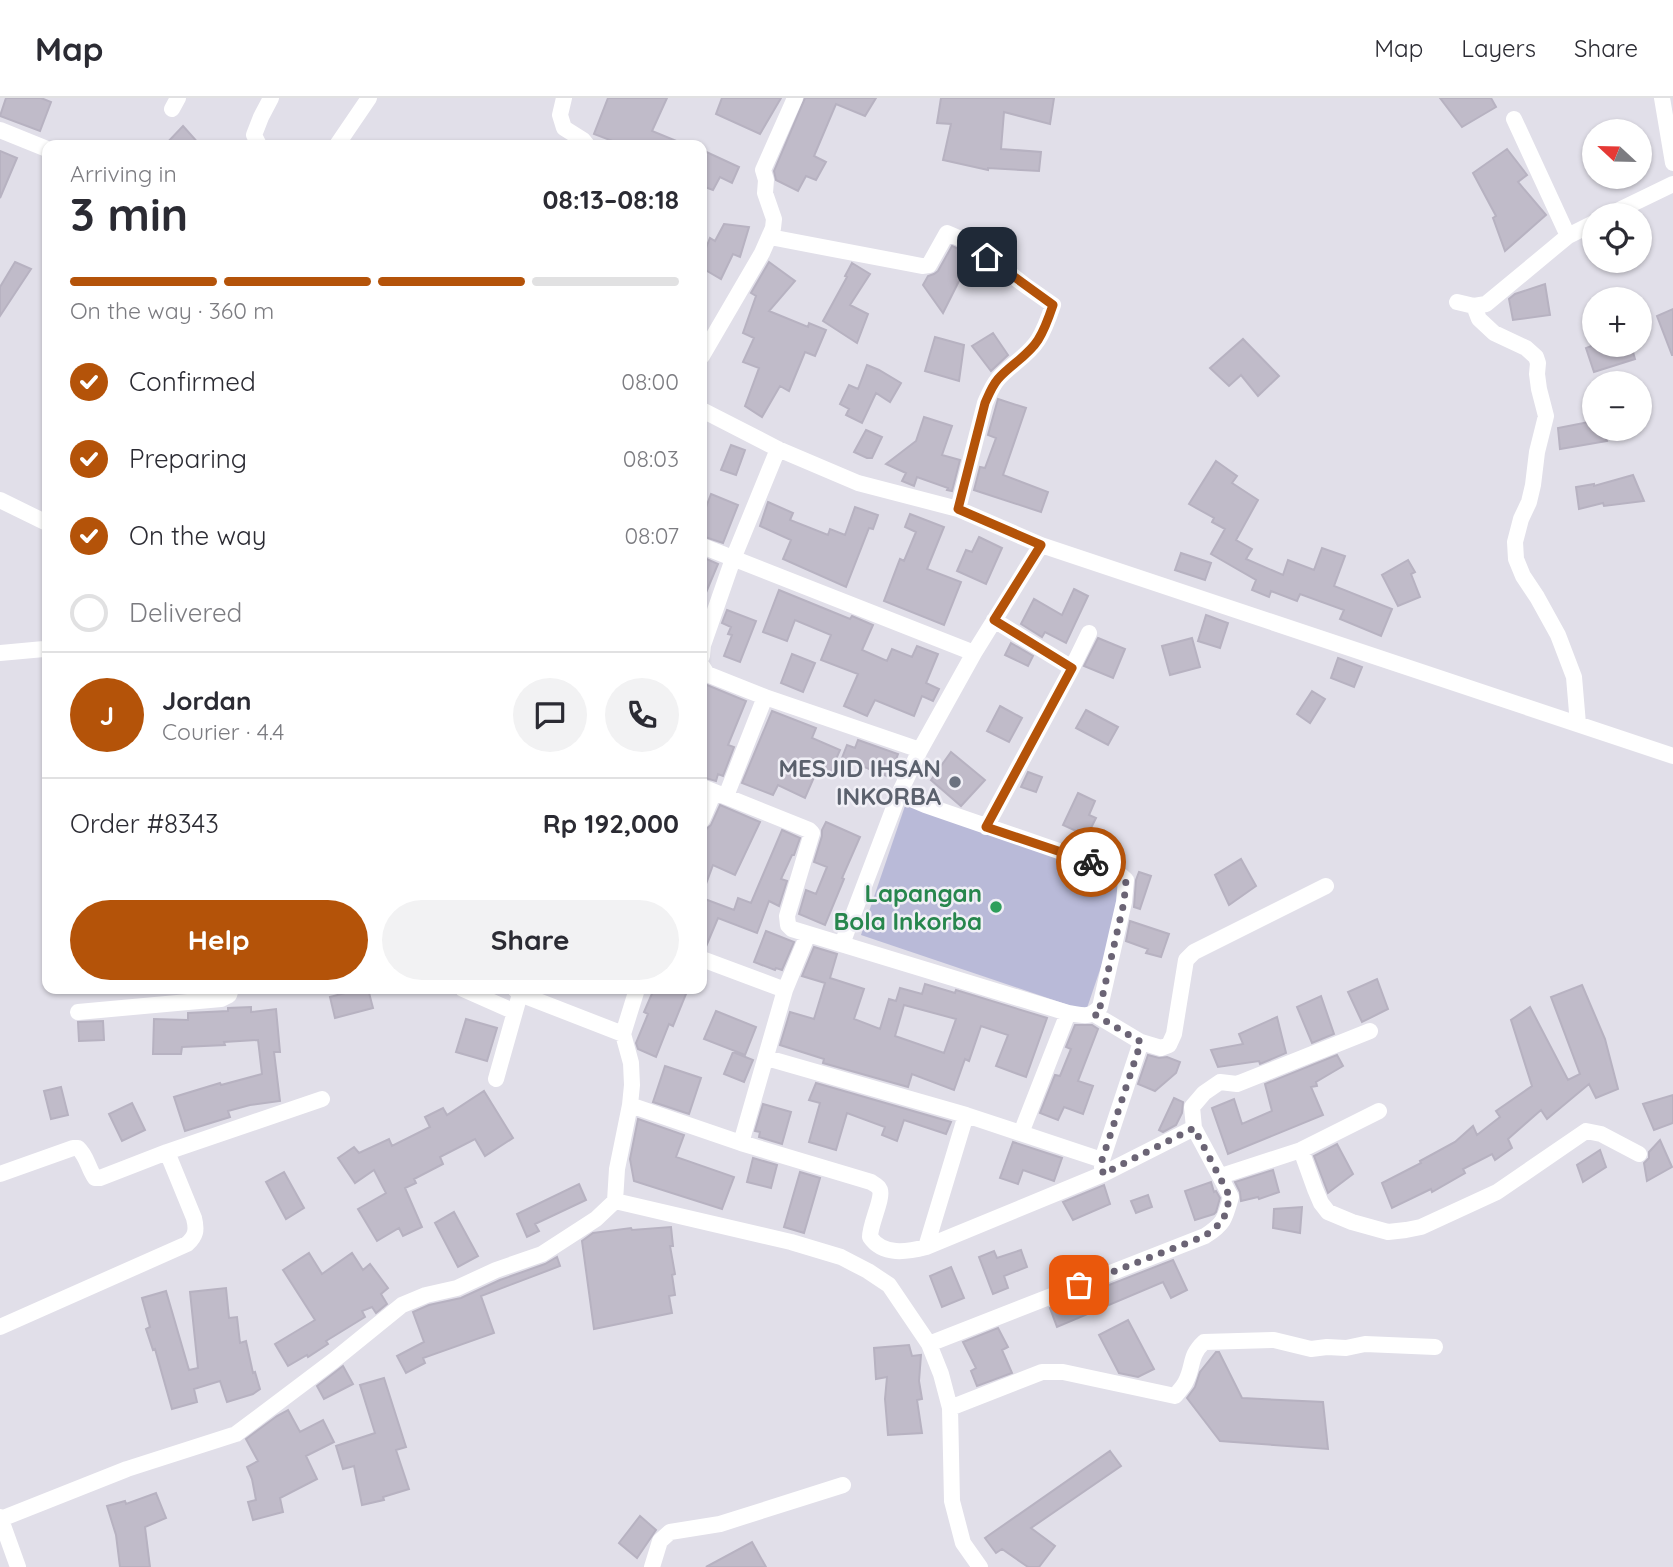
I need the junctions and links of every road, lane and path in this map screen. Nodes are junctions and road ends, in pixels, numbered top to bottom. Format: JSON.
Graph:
{"nodes":[{"id":1,"x":271,"y":98,"type":"edge"},
{"id":2,"x":369,"y":98,"type":"edge"},
{"id":3,"x":564,"y":98,"type":"edge"},
{"id":4,"x":795,"y":98,"type":"edge"},
{"id":5,"x":1662,"y":98,"type":"edge"},
{"id":6,"x":1514,"y":118,"type":"dead end"},
{"id":7,"x":0,"y":130,"type":"edge"},
{"id":8,"x":256,"y":140,"type":"edge"},
{"id":9,"x":340,"y":140,"type":"edge"},
{"id":10,"x":583,"y":140,"type":"edge"},
{"id":11,"x":42,"y":147,"type":"edge"},
{"id":12,"x":1673,"y":163,"type":"edge"},
{"id":13,"x":1673,"y":184,"type":"edge"},
{"id":14,"x":1634,"y":203,"type":"edge"},
{"id":15,"x":1582,"y":229,"type":"edge"},
{"id":16,"x":1568,"y":236,"type":"junction"},
{"id":17,"x":770,"y":237,"type":"junction"},
{"id":18,"x":1457,"y":302,"type":"dead end"},
{"id":19,"x":1474,"y":306,"type":"junction"},
{"id":20,"x":707,"y":347,"type":"edge"},
{"id":21,"x":707,"y":413,"type":"edge"},
{"id":22,"x":778,"y":449,"type":"junction"},
{"id":23,"x":0,"y":500,"type":"edge"},
{"id":24,"x":958,"y":509,"type":"junction"},
{"id":25,"x":42,"y":521,"type":"edge"},
{"id":26,"x":1041,"y":545,"type":"junction"},
{"id":27,"x":707,"y":548,"type":"edge"},
{"id":28,"x":733,"y":559,"type":"junction"},
{"id":29,"x":994,"y":620,"type":"junction"},
{"id":30,"x":1089,"y":633,"type":"dead end"},
{"id":31,"x":707,"y":634,"type":"edge"},
{"id":32,"x":42,"y":649,"type":"edge"},
{"id":33,"x":0,"y":653,"type":"edge"},
{"id":34,"x":974,"y":653,"type":"junction"},
{"id":35,"x":1072,"y":668,"type":"junction"},
{"id":36,"x":707,"y":674,"type":"edge"},
{"id":37,"x":765,"y":697,"type":"junction"},
{"id":38,"x":1578,"y":724,"type":"junction"},
{"id":39,"x":920,"y":750,"type":"junction"},
{"id":40,"x":1673,"y":756,"type":"edge"},
{"id":41,"x":714,"y":792,"type":"edge"},
{"id":42,"x":899,"y":794,"type":"junction"},
{"id":43,"x":707,"y":808,"type":"edge"},
{"id":44,"x":986,"y":827,"type":"junction"},
{"id":45,"x":1326,"y":887,"type":"dead end"},
{"id":46,"x":808,"y":934,"type":"junction"},
{"id":47,"x":842,"y":944,"type":"junction"},
{"id":48,"x":707,"y":961,"type":"edge"},
{"id":49,"x":785,"y":990,"type":"junction"},
{"id":50,"x":229,"y":994,"type":"edge"},
{"id":51,"x":474,"y":994,"type":"edge"},
{"id":52,"x":517,"y":994,"type":"edge"},
{"id":53,"x":524,"y":994,"type":"edge"},
{"id":54,"x":635,"y":994,"type":"edge"},
{"id":55,"x":78,"y":1012,"type":"dead end"},
{"id":56,"x":515,"y":1012,"type":"junction"},
{"id":57,"x":1068,"y":1013,"type":"junction"},
{"id":58,"x":1094,"y":1014,"type":"junction"},
{"id":59,"x":1370,"y":1031,"type":"dead end"},
{"id":60,"x":623,"y":1034,"type":"junction"},
{"id":61,"x":1141,"y":1042,"type":"junction"},
{"id":62,"x":767,"y":1058,"type":"junction"},
{"id":63,"x":496,"y":1079,"type":"dead end"},
{"id":64,"x":322,"y":1099,"type":"dead end"},
{"id":65,"x":630,"y":1105,"type":"junction"},
{"id":66,"x":1378,"y":1111,"type":"dead end"},
{"id":67,"x":966,"y":1115,"type":"junction"},
{"id":68,"x":1194,"y":1128,"type":"junction"},
{"id":69,"x":1021,"y":1133,"type":"junction"},
{"id":70,"x":741,"y":1143,"type":"junction"},
{"id":71,"x":1301,"y":1150,"type":"junction"},
{"id":72,"x":167,"y":1152,"type":"junction"},
{"id":73,"x":1639,"y":1154,"type":"dead end"},
{"id":74,"x":1102,"y":1167,"type":"junction"},
{"id":75,"x":0,"y":1174,"type":"edge"},
{"id":76,"x":1221,"y":1176,"type":"junction"},
{"id":77,"x":615,"y":1201,"type":"junction"},
{"id":78,"x":926,"y":1247,"type":"junction"},
{"id":79,"x":0,"y":1327,"type":"edge"},
{"id":80,"x":929,"y":1343,"type":"junction"},
{"id":81,"x":1435,"y":1347,"type":"dead end"},
{"id":82,"x":950,"y":1408,"type":"junction"},
{"id":83,"x":843,"y":1485,"type":"dead end"},
{"id":84,"x":0,"y":1518,"type":"edge"},
{"id":85,"x":18,"y":1567,"type":"edge"},
{"id":86,"x":652,"y":1567,"type":"edge"},
{"id":87,"x":979,"y":1567,"type":"edge"}],
"edges":[{"from":1,"to":8,"type":"street"},
{"from":2,"to":9,"type":"street"},
{"from":3,"to":10,"type":"street"},
{"from":4,"to":17,"type":"street"},
{"from":5,"to":12,"type":"street"},
{"from":6,"to":16,"type":"street"},
{"from":7,"to":11,"type":"street"},
{"from":13,"to":14,"type":"street"},
{"from":15,"to":16,"type":"street"},
{"from":16,"to":19,"type":"street"},
{"from":17,"to":20,"type":"street"},
{"from":17,"to":24,"type":"street"},
{"from":18,"to":19,"type":"street"},
{"from":19,"to":38,"type":"street"},
{"from":21,"to":22,"type":"street"},
{"from":22,"to":24,"type":"street"},
{"from":22,"to":28,"type":"street"},
{"from":23,"to":25,"type":"street"},
{"from":24,"to":26,"type":"street"},
{"from":26,"to":29,"type":"street"},
{"from":26,"to":38,"type":"street"},
{"from":27,"to":28,"type":"street"},
{"from":28,"to":31,"type":"street"},
{"from":28,"to":34,"type":"street"},
{"from":29,"to":34,"type":"street"},
{"from":29,"to":35,"type":"street"},
{"from":30,"to":35,"type":"street"},
{"from":32,"to":33,"type":"street"},
{"from":34,"to":39,"type":"street"},
{"from":35,"to":44,"type":"street"},
{"from":36,"to":37,"type":"street"},
{"from":37,"to":39,"type":"street"},
{"from":37,"to":41,"type":"street"},
{"from":38,"to":40,"type":"street"},
{"from":39,"to":42,"type":"street"},
{"from":41,"to":43,"type":"street"},
{"from":41,"to":46,"type":"street"},
{"from":42,"to":44,"type":"street"},
{"from":42,"to":47,"type":"street"},
{"from":44,"to":58,"type":"street"},
{"from":45,"to":61,"type":"street"},
{"from":46,"to":47,"type":"street"},
{"from":46,"to":49,"type":"street"},
{"from":47,"to":57,"type":"street"},
{"from":48,"to":49,"type":"street"},
{"from":49,"to":62,"type":"street"},
{"from":50,"to":55,"type":"street"},
{"from":51,"to":56,"type":"street"},
{"from":52,"to":56,"type":"street"},
{"from":53,"to":60,"type":"street"},
{"from":54,"to":60,"type":"street"},
{"from":56,"to":63,"type":"street"},
{"from":57,"to":58,"type":"street"},
{"from":57,"to":69,"type":"street"},
{"from":58,"to":61,"type":"street"},
{"from":59,"to":68,"type":"street"},
{"from":60,"to":65,"type":"street"},
{"from":61,"to":74,"type":"street"},
{"from":62,"to":67,"type":"street"},
{"from":62,"to":70,"type":"street"},
{"from":64,"to":72,"type":"street"},
{"from":65,"to":70,"type":"street"},
{"from":65,"to":77,"type":"street"},
{"from":66,"to":71,"type":"street"},
{"from":67,"to":69,"type":"street"},
{"from":67,"to":78,"type":"street"},
{"from":68,"to":74,"type":"street"},
{"from":68,"to":76,"type":"street"},
{"from":69,"to":74,"type":"street"},
{"from":70,"to":78,"type":"street"},
{"from":71,"to":73,"type":"street"},
{"from":71,"to":76,"type":"street"},
{"from":72,"to":75,"type":"street"},
{"from":72,"to":79,"type":"street"},
{"from":74,"to":78,"type":"street"},
{"from":76,"to":80,"type":"street"},
{"from":77,"to":80,"type":"street"},
{"from":77,"to":84,"type":"street"},
{"from":80,"to":82,"type":"street"},
{"from":81,"to":82,"type":"street"},
{"from":82,"to":87,"type":"street"},
{"from":83,"to":86,"type":"street"},
{"from":84,"to":85,"type":"street"}]}
